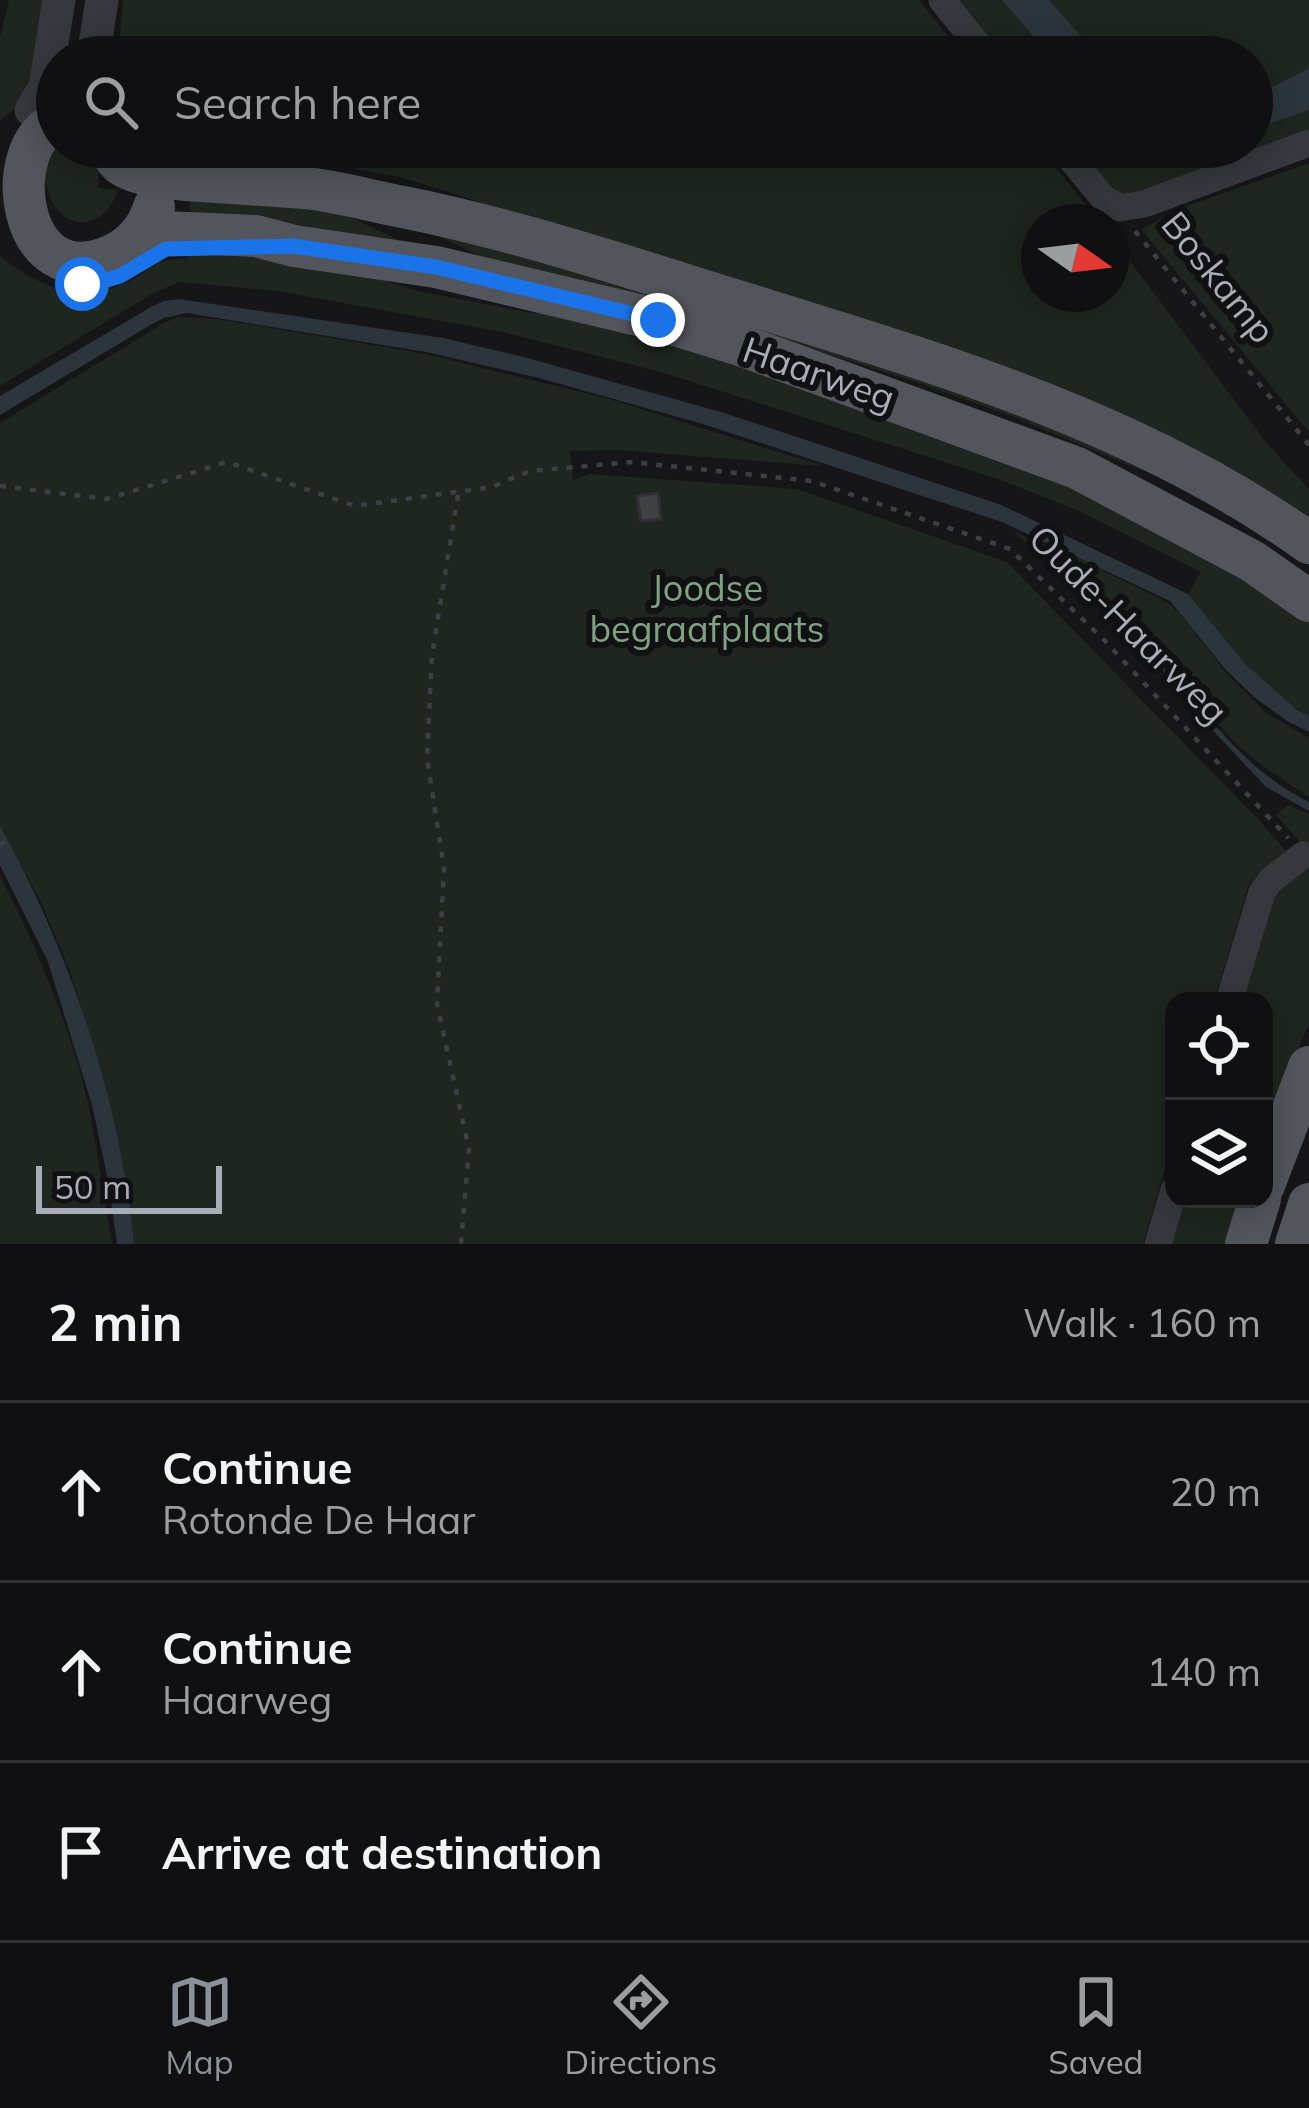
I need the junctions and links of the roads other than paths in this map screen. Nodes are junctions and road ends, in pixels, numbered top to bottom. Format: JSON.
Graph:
{"nodes":[{"id":1,"x":59,"y":0,"type":"edge"},
{"id":2,"x":72,"y":0,"type":"edge"},
{"id":3,"x":105,"y":0,"type":"edge"},
{"id":4,"x":942,"y":0,"type":"edge"},
{"id":5,"x":53,"y":36,"type":"edge"},
{"id":6,"x":68,"y":36,"type":"edge"},
{"id":7,"x":98,"y":36,"type":"edge"},
{"id":8,"x":108,"y":36,"type":"edge"},
{"id":9,"x":971,"y":36,"type":"edge"},
{"id":10,"x":33,"y":126,"type":"edge"},
{"id":11,"x":1309,"y":143,"type":"edge"},
{"id":12,"x":1273,"y":156,"type":"edge"},
{"id":13,"x":142,"y":168,"type":"edge"},
{"id":14,"x":146,"y":168,"type":"edge"},
{"id":15,"x":191,"y":168,"type":"edge"},
{"id":16,"x":1078,"y":168,"type":"edge"},
{"id":17,"x":1241,"y":168,"type":"edge"},
{"id":18,"x":4,"y":221,"type":"edge"},
{"id":19,"x":142,"y":247,"type":"junction"},
{"id":20,"x":1309,"y":543,"type":"edge"},
{"id":21,"x":1309,"y":601,"type":"edge"},
{"id":22,"x":1303,"y":855,"type":"road end"},
{"id":23,"x":1232,"y":992,"type":"edge"},
{"id":24,"x":1309,"y":1067,"type":"edge"},
{"id":25,"x":1273,"y":1161,"type":"edge"},
{"id":26,"x":1309,"y":1204,"type":"edge"},
{"id":27,"x":1169,"y":1208,"type":"edge"},
{"id":28,"x":1257,"y":1208,"type":"edge"},
{"id":29,"x":1158,"y":1244,"type":"edge"},
{"id":30,"x":1246,"y":1244,"type":"edge"},
{"id":31,"x":1296,"y":1244,"type":"edge"}],
"edges":[{"from":1,"to":5,"type":"street"},
{"from":2,"to":6,"type":"street"},
{"from":3,"to":7,"type":"street"},
{"from":3,"to":8,"type":"street"},
{"from":4,"to":9,"type":"street"},
{"from":10,"to":18,"type":"main road"},
{"from":11,"to":12,"type":"street","name":"Boskamp"},
{"from":13,"to":18,"type":"main road"},
{"from":14,"to":19,"type":"main road"},
{"from":15,"to":20,"type":"main road","name":"Haarweg"},
{"from":16,"to":17,"type":"street","name":"Boskamp"},
{"from":18,"to":19,"type":"main road","name":"Haarweg"},
{"from":19,"to":21,"type":"main road","name":"Haarweg"},
{"from":22,"to":23,"type":"street"},
{"from":24,"to":25,"type":"main road"},
{"from":26,"to":31,"type":"main road"},
{"from":27,"to":29,"type":"street"},
{"from":28,"to":30,"type":"main road"}]}
